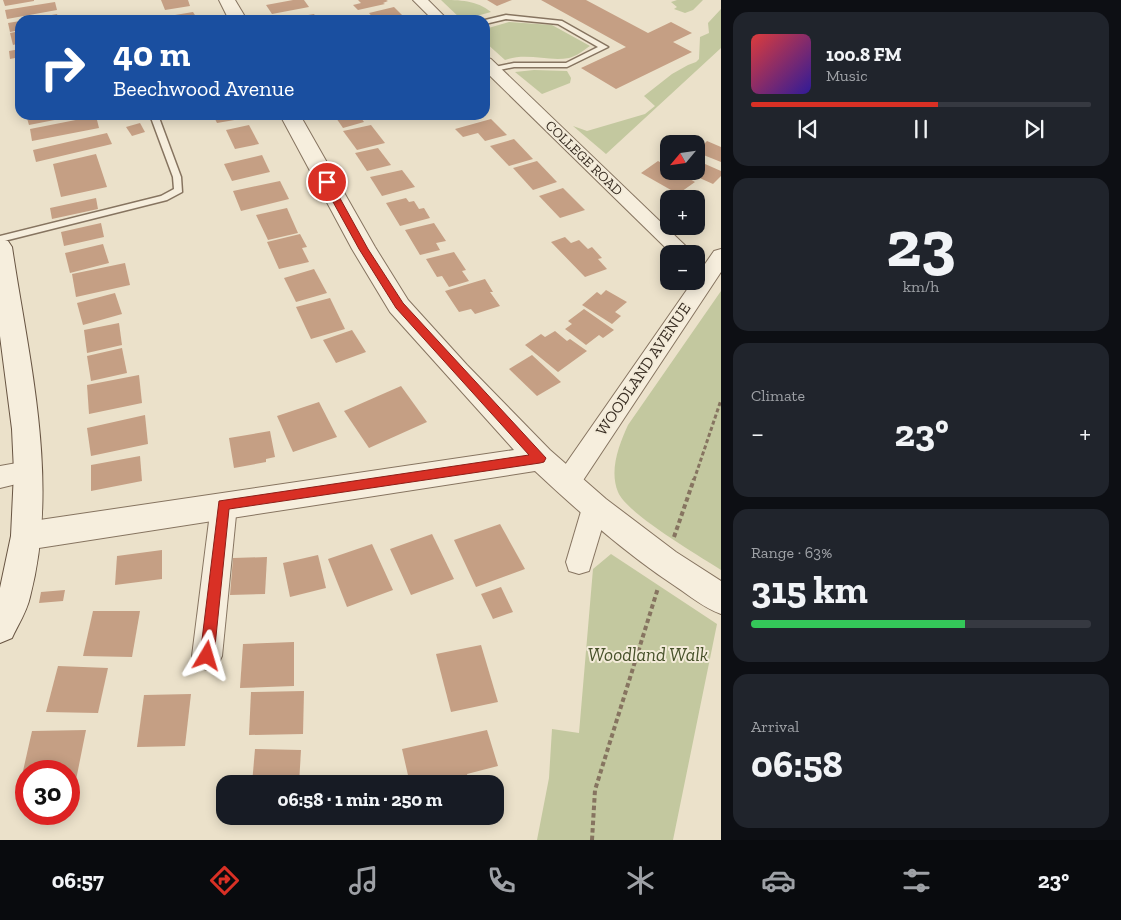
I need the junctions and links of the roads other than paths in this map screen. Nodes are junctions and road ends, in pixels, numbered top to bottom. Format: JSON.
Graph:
{"nodes":[{"id":1,"x":227,"y":0,"type":"edge"},
{"id":2,"x":420,"y":0,"type":"edge"},
{"id":3,"x":235,"y":15,"type":"edge"},
{"id":4,"x":436,"y":15,"type":"edge"},
{"id":5,"x":490,"y":21,"type":"edge"},
{"id":6,"x":490,"y":66,"type":"edge"},
{"id":7,"x":490,"y":67,"type":"edge"},
{"id":8,"x":156,"y":120,"type":"edge"},
{"id":9,"x":293,"y":120,"type":"edge"},
{"id":10,"x":0,"y":239,"type":"edge"},
{"id":11,"x":675,"y":245,"type":"edge"},
{"id":12,"x":0,"y":247,"type":"edge"},
{"id":13,"x":721,"y":256,"type":"edge"},
{"id":14,"x":705,"y":267,"type":"edge"},
{"id":15,"x":688,"y":290,"type":"edge"},
{"id":16,"x":540,"y":458,"type":"junction"},
{"id":17,"x":28,"y":472,"type":"junction"},
{"id":18,"x":0,"y":477,"type":"edge"},
{"id":19,"x":567,"y":483,"type":"junction"},
{"id":20,"x":224,"y":505,"type":"junction"},
{"id":21,"x":595,"y":508,"type":"junction"},
{"id":22,"x":26,"y":536,"type":"junction"},
{"id":23,"x":579,"y":562,"type":"dead end"},
{"id":24,"x":721,"y":599,"type":"edge"},
{"id":25,"x":0,"y":627,"type":"edge"},
{"id":26,"x":207,"y":656,"type":"dead end"}],
"edges":[{"from":1,"to":3,"type":"street"},
{"from":2,"to":4,"type":"street"},
{"from":5,"to":6,"type":"lane"},
{"from":7,"to":11,"type":"street","name":"COLLEGE ROAD"},
{"from":8,"to":10,"type":"lane"},
{"from":9,"to":16,"type":"street"},
{"from":12,"to":17,"type":"street"},
{"from":13,"to":14,"type":"street","name":"WOODLAND AVENUE"},
{"from":15,"to":19,"type":"street","name":"WOODLAND AVENUE"},
{"from":16,"to":19,"type":"street"},
{"from":16,"to":20,"type":"street"},
{"from":17,"to":18,"type":"street"},
{"from":17,"to":22,"type":"street"},
{"from":19,"to":21,"type":"street"},
{"from":20,"to":22,"type":"street"},
{"from":20,"to":26,"type":"street"},
{"from":21,"to":23,"type":"street"},
{"from":21,"to":24,"type":"street"},
{"from":22,"to":25,"type":"street"}]}
